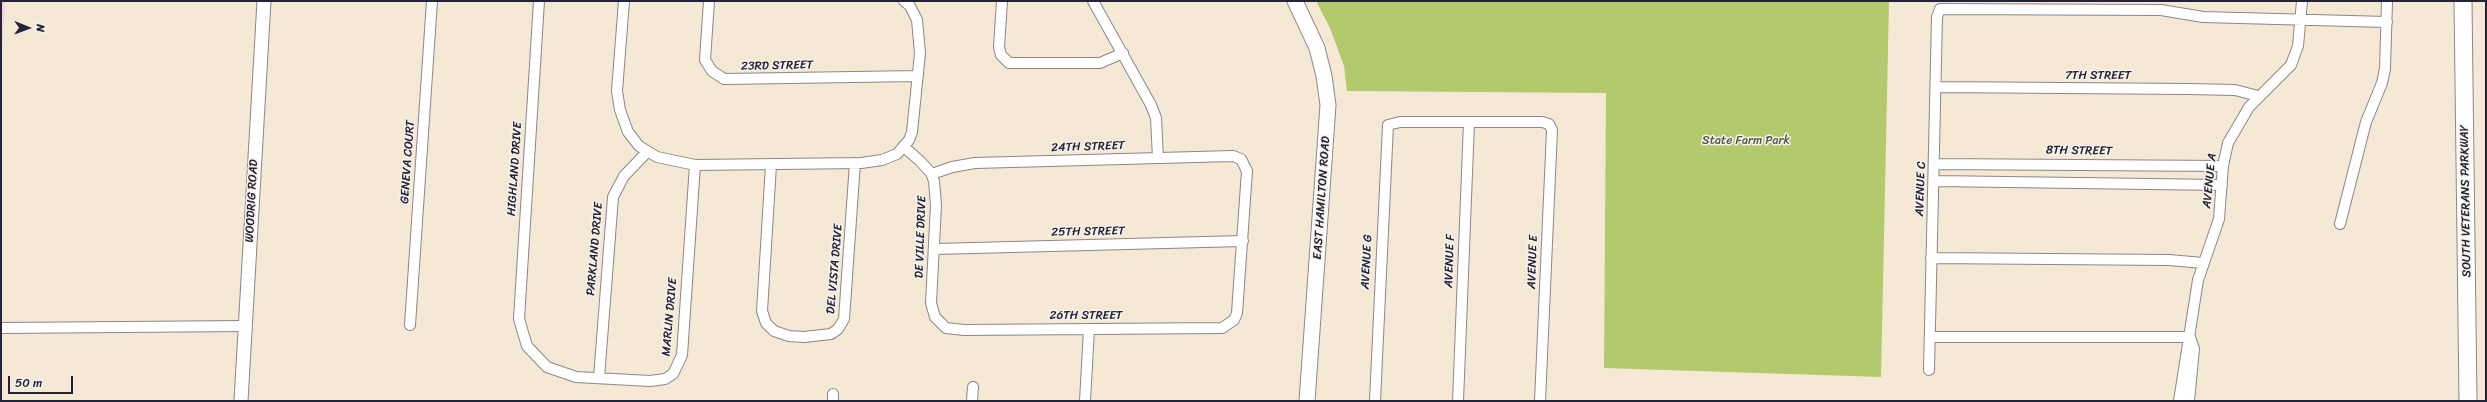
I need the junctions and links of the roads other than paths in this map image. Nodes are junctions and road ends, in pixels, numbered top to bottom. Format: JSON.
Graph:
{"nodes":[{"id":1,"x":264,"y":1,"type":"edge"},
{"id":2,"x":432,"y":1,"type":"edge"},
{"id":3,"x":539,"y":1,"type":"edge"},
{"id":4,"x":624,"y":1,"type":"edge"},
{"id":5,"x":709,"y":1,"type":"edge"},
{"id":6,"x":904,"y":1,"type":"edge"},
{"id":7,"x":1002,"y":1,"type":"edge"},
{"id":8,"x":1093,"y":1,"type":"edge"},
{"id":9,"x":1295,"y":1,"type":"edge"},
{"id":10,"x":2302,"y":1,"type":"edge"},
{"id":11,"x":2387,"y":1,"type":"edge"},
{"id":12,"x":2452,"y":1,"type":"edge"},
{"id":13,"x":2463,"y":1,"type":"edge"},
{"id":14,"x":2301,"y":20,"type":"junction"},
{"id":15,"x":2387,"y":22,"type":"junction"},
{"id":16,"x":1123,"y":53,"type":"junction"},
{"id":17,"x":918,"y":76,"type":"junction"},
{"id":18,"x":1936,"y":87,"type":"junction"},
{"id":19,"x":2258,"y":96,"type":"junction"},
{"id":20,"x":1469,"y":122,"type":"junction"},
{"id":21,"x":904,"y":147,"type":"junction"},
{"id":22,"x":647,"y":152,"type":"junction"},
{"id":23,"x":1158,"y":158,"type":"junction"},
{"id":24,"x":855,"y":163,"type":"junction"},
{"id":25,"x":771,"y":164,"type":"junction"},
{"id":26,"x":1934,"y":164,"type":"junction"},
{"id":27,"x":695,"y":165,"type":"junction"},
{"id":28,"x":2223,"y":166,"type":"junction"},
{"id":29,"x":932,"y":174,"type":"junction"},
{"id":30,"x":1934,"y":181,"type":"junction"},
{"id":31,"x":2222,"y":185,"type":"junction"},
{"id":32,"x":2340,"y":224,"type":"dead end"},
{"id":33,"x":1242,"y":241,"type":"junction"},
{"id":34,"x":935,"y":249,"type":"junction"},
{"id":35,"x":1931,"y":258,"type":"junction"},
{"id":36,"x":2203,"y":262,"type":"junction"},
{"id":37,"x":940,"y":324,"type":"joint"},
{"id":38,"x":410,"y":325,"type":"dead end"},
{"id":39,"x":245,"y":326,"type":"junction"},
{"id":40,"x":1,"y":328,"type":"edge"},
{"id":41,"x":1089,"y":330,"type":"junction"},
{"id":42,"x":1930,"y":337,"type":"junction"},
{"id":43,"x":2190,"y":337,"type":"junction"},
{"id":44,"x":523,"y":338,"type":"joint"},
{"id":45,"x":1929,"y":370,"type":"dead end"},
{"id":46,"x":599,"y":378,"type":"junction"},
{"id":47,"x":973,"y":386,"type":"dead end"},
{"id":48,"x":2463,"y":398,"type":"edge"},
{"id":49,"x":241,"y":401,"type":"edge"},
{"id":50,"x":972,"y":401,"type":"edge"},
{"id":51,"x":1086,"y":401,"type":"edge"},
{"id":52,"x":1307,"y":401,"type":"edge"},
{"id":53,"x":1374,"y":401,"type":"edge"},
{"id":54,"x":1458,"y":401,"type":"edge"},
{"id":55,"x":1540,"y":401,"type":"edge"},
{"id":56,"x":2179,"y":401,"type":"edge"},
{"id":57,"x":2189,"y":401,"type":"edge"}],
"edges":[{"from":1,"to":39,"type":"street","name":"WOODRIG ROAD"},
{"from":2,"to":38,"type":"street","name":"GENEVA COURT"},
{"from":3,"to":44,"type":"street","name":"HIGHLAND DRIVE"},
{"from":4,"to":22,"type":"street"},
{"from":5,"to":17,"type":"street","name":"23RD STREET"},
{"from":6,"to":17,"type":"street"},
{"from":7,"to":16,"type":"street"},
{"from":8,"to":16,"type":"street"},
{"from":9,"to":52,"type":"main road","name":"EAST HAMILTON ROAD"},
{"from":10,"to":14,"type":"street","name":"AVENUE A"},
{"from":11,"to":15,"type":"street"},
{"from":12,"to":48,"type":"highway","name":"SOUTH VETERANS PARKWAY"},
{"from":13,"to":48,"type":"highway","name":"SOUTH VETERANS PARKWAY"},
{"from":14,"to":15,"type":"street"},
{"from":14,"to":18,"type":"street","name":"AVENUE C"},
{"from":14,"to":19,"type":"street","name":"AVENUE A"},
{"from":15,"to":32,"type":"street"},
{"from":16,"to":23,"type":"street"},
{"from":17,"to":21,"type":"street"},
{"from":18,"to":19,"type":"street","name":"7TH STREET"},
{"from":18,"to":26,"type":"street","name":"AVENUE C"},
{"from":19,"to":28,"type":"street","name":"AVENUE A"},
{"from":20,"to":53,"type":"street","name":"AVENUE G"},
{"from":20,"to":54,"type":"street","name":"AVENUE F"},
{"from":20,"to":55,"type":"street","name":"AVENUE E"},
{"from":21,"to":24,"type":"street"},
{"from":21,"to":29,"type":"street"},
{"from":22,"to":27,"type":"street"},
{"from":22,"to":46,"type":"street","name":"PARKLAND DRIVE"},
{"from":23,"to":29,"type":"street","name":"24TH STREET"},
{"from":23,"to":33,"type":"street","name":"24TH STREET"},
{"from":24,"to":25,"type":"street"},
{"from":24,"to":25,"type":"street","name":"DEL VISTA DRIVE"},
{"from":25,"to":27,"type":"street"},
{"from":26,"to":28,"type":"street","name":"8TH STREET"},
{"from":26,"to":30,"type":"street","name":"AVENUE C"},
{"from":27,"to":46,"type":"street","name":"MARLIN DRIVE"},
{"from":28,"to":31,"type":"street","name":"AVENUE A"},
{"from":29,"to":34,"type":"street","name":"DE VILLE DRIVE"},
{"from":30,"to":31,"type":"street"},
{"from":30,"to":35,"type":"street","name":"AVENUE C"},
{"from":31,"to":36,"type":"street","name":"AVENUE A"},
{"from":33,"to":34,"type":"street","name":"25TH STREET"},
{"from":33,"to":41,"type":"street","name":"26TH STREET"},
{"from":34,"to":37,"type":"street","name":"DE VILLE DRIVE"},
{"from":35,"to":36,"type":"street"},
{"from":35,"to":42,"type":"street","name":"AVENUE C"},
{"from":36,"to":43,"type":"street","name":"AVENUE A"},
{"from":37,"to":41,"type":"street","name":"26TH STREET"},
{"from":39,"to":40,"type":"street"},
{"from":39,"to":49,"type":"street","name":"WOODRIG ROAD"},
{"from":41,"to":51,"type":"street"},
{"from":42,"to":43,"type":"street"},
{"from":42,"to":45,"type":"street","name":"AVENUE C"},
{"from":43,"to":56,"type":"street","name":"AVENUE A"},
{"from":43,"to":57,"type":"street","name":"AVENUE A"},
{"from":44,"to":46,"type":"street","name":"MARLIN DRIVE"},
{"from":47,"to":50,"type":"street"}]}
